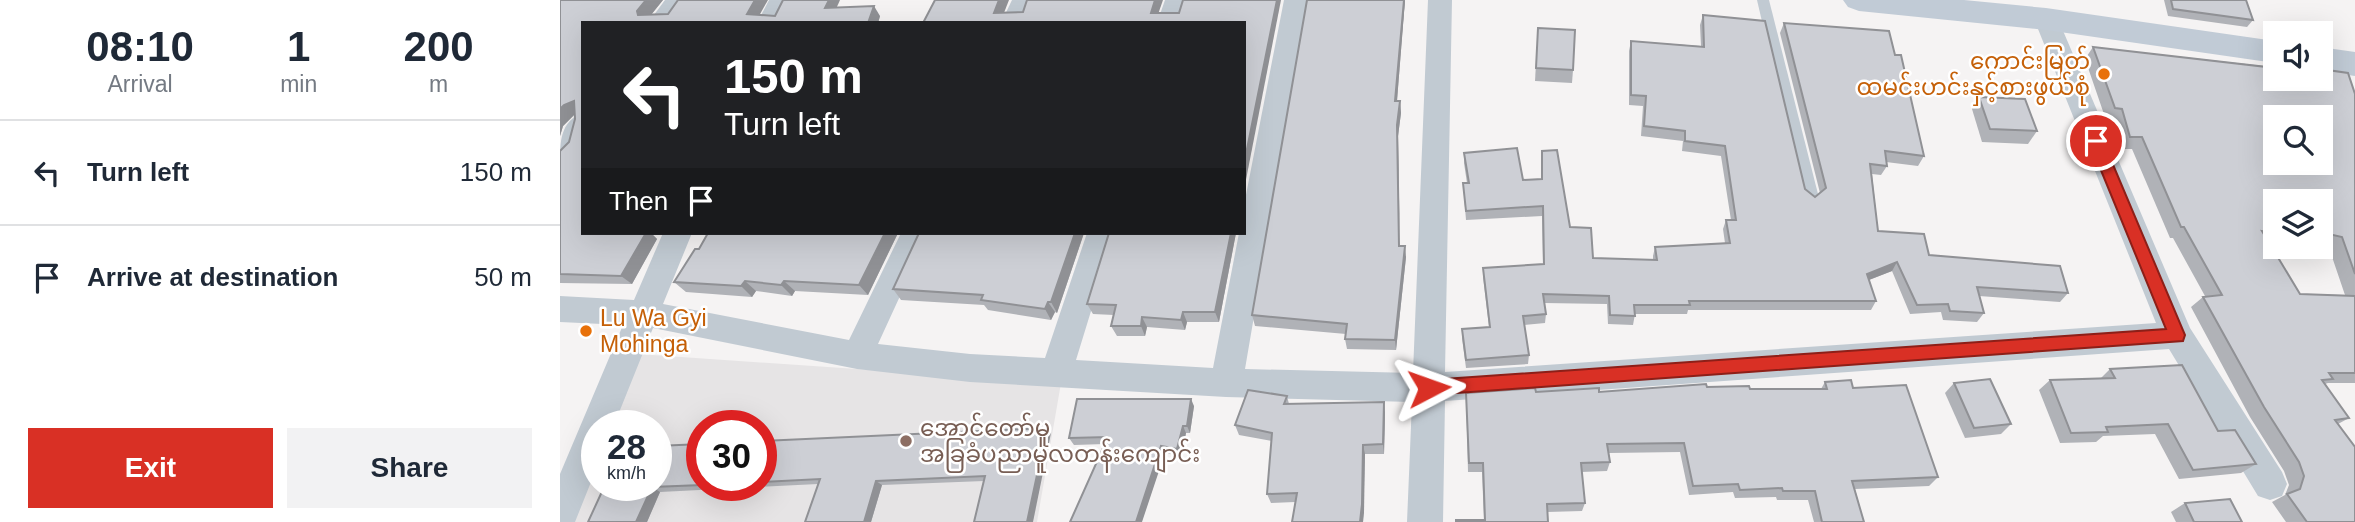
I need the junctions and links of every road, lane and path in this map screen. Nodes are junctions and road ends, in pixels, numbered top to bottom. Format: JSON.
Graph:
{"nodes":[{"id":1,"x":678,"y":0,"type":"edge"},
{"id":2,"x":781,"y":0,"type":"edge"},
{"id":3,"x":1024,"y":0,"type":"edge"},
{"id":4,"x":1177,"y":0,"type":"edge"},
{"id":5,"x":1296,"y":0,"type":"edge"},
{"id":6,"x":1440,"y":0,"type":"edge"},
{"id":7,"x":1763,"y":0,"type":"edge"},
{"id":8,"x":1859,"y":0,"type":"edge"},
{"id":9,"x":2046,"y":19,"type":"junction"},
{"id":10,"x":662,"y":21,"type":"edge"},
{"id":11,"x":770,"y":21,"type":"edge"},
{"id":12,"x":1014,"y":21,"type":"edge"},
{"id":13,"x":1170,"y":21,"type":"edge"},
{"id":14,"x":2263,"y":50,"type":"edge"},
{"id":15,"x":581,"y":126,"type":"edge"},
{"id":16,"x":560,"y":153,"type":"edge"},
{"id":17,"x":1811,"y":198,"type":"edge"},
{"id":18,"x":676,"y":235,"type":"edge"},
{"id":19,"x":914,"y":235,"type":"edge"},
{"id":20,"x":1100,"y":235,"type":"edge"},
{"id":21,"x":560,"y":309,"type":"edge"},
{"id":22,"x":642,"y":313,"type":"junction"},
{"id":23,"x":2177,"y":335,"type":"junction"},
{"id":24,"x":857,"y":355,"type":"junction"},
{"id":25,"x":1056,"y":374,"type":"junction"},
{"id":26,"x":1226,"y":383,"type":"junction"},
{"id":27,"x":1429,"y":388,"type":"junction"},
{"id":28,"x":2270,"y":484,"type":"dead end"},
{"id":29,"x":560,"y":515,"type":"edge"},
{"id":30,"x":1425,"y":522,"type":"edge"}],
"edges":[{"from":1,"to":10,"type":"street"},
{"from":2,"to":11,"type":"street"},
{"from":3,"to":12,"type":"street"},
{"from":4,"to":13,"type":"street"},
{"from":5,"to":26,"type":"street"},
{"from":6,"to":27,"type":"street"},
{"from":7,"to":17,"type":"lane"},
{"from":8,"to":9,"type":"main road"},
{"from":9,"to":14,"type":"main road"},
{"from":9,"to":23,"type":"street"},
{"from":15,"to":16,"type":"street"},
{"from":18,"to":22,"type":"street"},
{"from":19,"to":24,"type":"street"},
{"from":20,"to":25,"type":"street"},
{"from":21,"to":22,"type":"street"},
{"from":22,"to":24,"type":"street"},
{"from":22,"to":29,"type":"street"},
{"from":23,"to":27,"type":"street"},
{"from":23,"to":28,"type":"street"},
{"from":24,"to":25,"type":"street"},
{"from":25,"to":26,"type":"street"},
{"from":26,"to":27,"type":"street"},
{"from":27,"to":30,"type":"street"}]}
